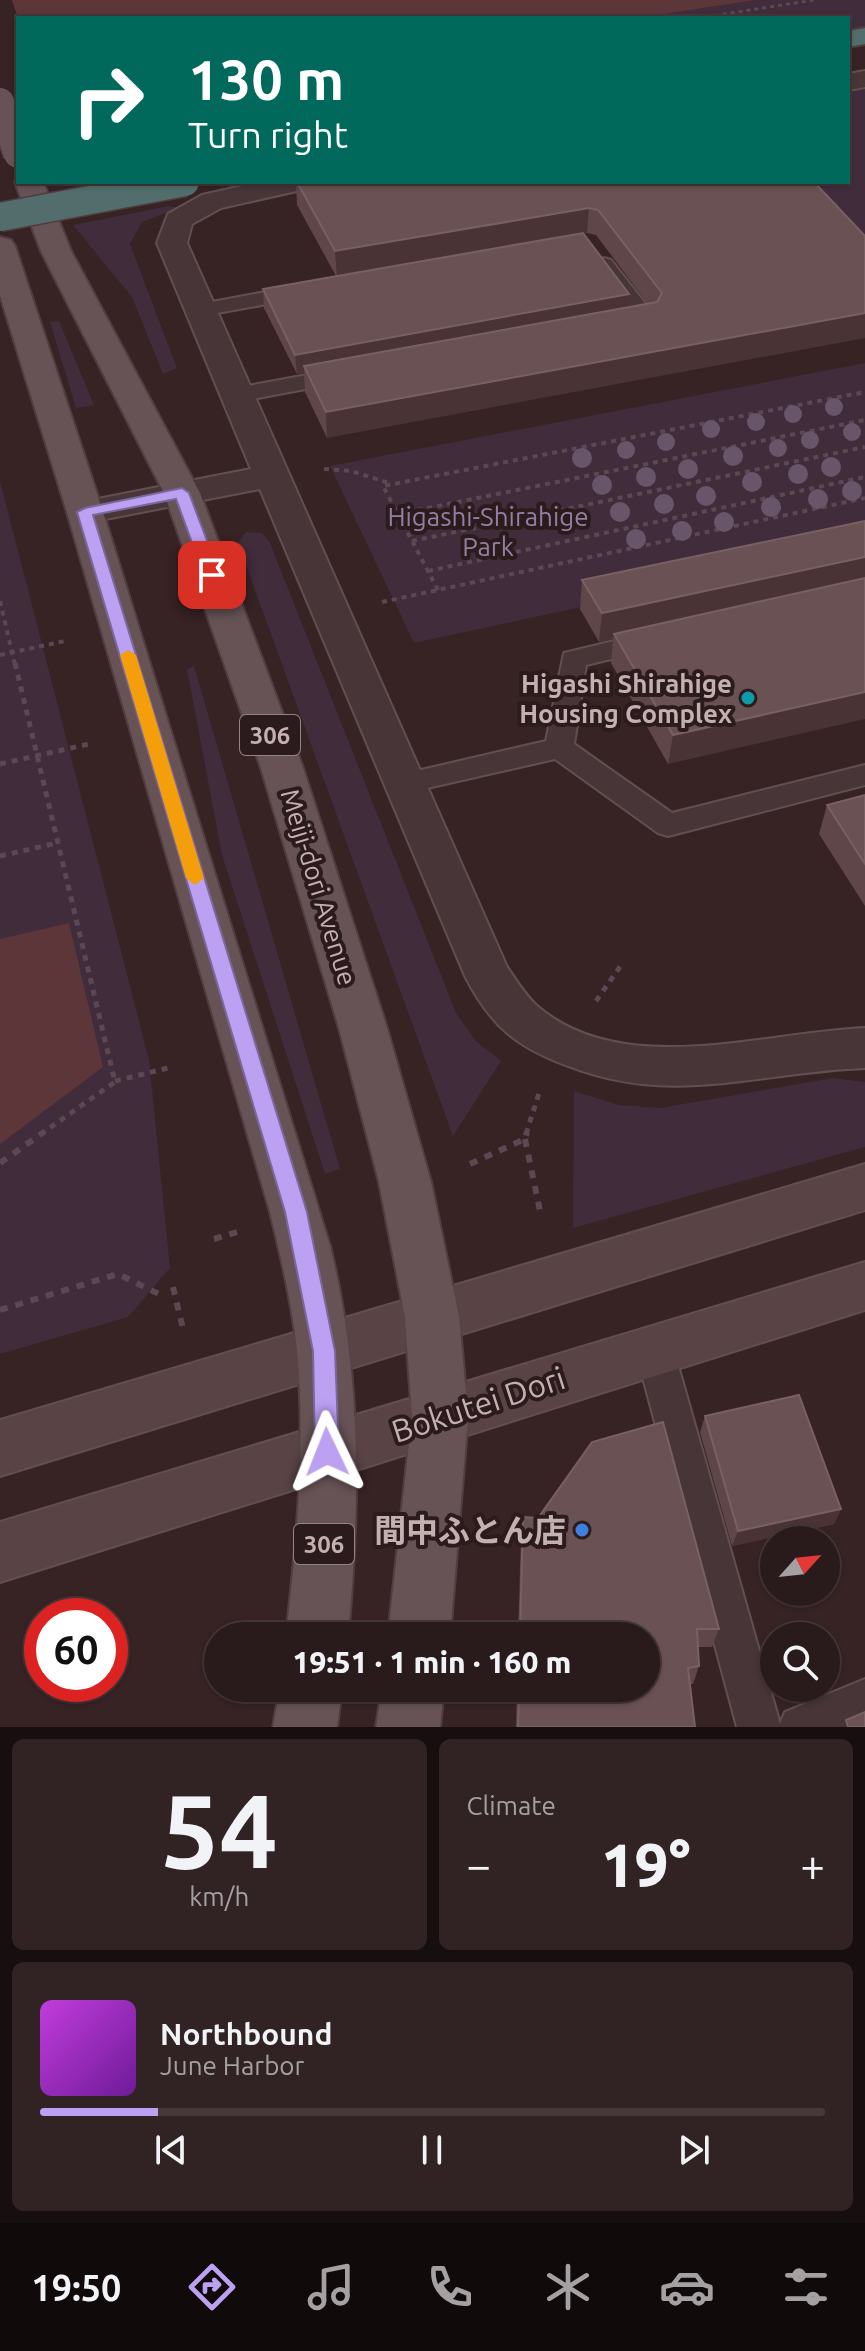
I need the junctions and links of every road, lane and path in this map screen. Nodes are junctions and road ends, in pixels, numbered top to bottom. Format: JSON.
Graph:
{"nodes":[{"id":1,"x":814,"y":0,"type":"edge"},
{"id":2,"x":712,"y":16,"type":"edge"},
{"id":3,"x":0,"y":102,"type":"edge"},
{"id":4,"x":16,"y":148,"type":"edge"},
{"id":5,"x":30,"y":184,"type":"edge"},
{"id":6,"x":52,"y":184,"type":"edge"},
{"id":7,"x":174,"y":184,"type":"edge"},
{"id":8,"x":291,"y":184,"type":"edge"},
{"id":9,"x":0,"y":193,"type":"edge"},
{"id":10,"x":0,"y":217,"type":"edge"},
{"id":11,"x":588,"y":242,"type":"edge"},
{"id":12,"x":0,"y":246,"type":"edge"},
{"id":13,"x":330,"y":287,"type":"edge"},
{"id":14,"x":201,"y":310,"type":"junction"},
{"id":15,"x":601,"y":328,"type":"edge"},
{"id":16,"x":374,"y":370,"type":"edge"},
{"id":17,"x":865,"y":392,"type":"edge"},
{"id":18,"x":237,"y":395,"type":"junction"},
{"id":19,"x":865,"y":420,"type":"edge"},
{"id":20,"x":865,"y":447,"type":"edge"},
{"id":21,"x":319,"y":469,"type":"dead end"},
{"id":22,"x":272,"y":476,"type":"junction"},
{"id":23,"x":865,"y":477,"type":"edge"},
{"id":24,"x":393,"y":484,"type":"junction"},
{"id":25,"x":182,"y":493,"type":"junction"},
{"id":26,"x":865,"y":498,"type":"edge"},
{"id":27,"x":85,"y":512,"type":"junction"},
{"id":28,"x":398,"y":514,"type":"junction"},
{"id":29,"x":412,"y":541,"type":"junction"},
{"id":30,"x":428,"y":571,"type":"junction"},
{"id":31,"x":438,"y":590,"type":"junction"},
{"id":32,"x":0,"y":601,"type":"edge"},
{"id":33,"x":382,"y":602,"type":"dead end"},
{"id":34,"x":681,"y":635,"type":"edge"},
{"id":35,"x":65,"y":641,"type":"dead end"},
{"id":36,"x":12,"y":652,"type":"junction"},
{"id":37,"x":0,"y":655,"type":"edge"},
{"id":38,"x":89,"y":744,"type":"dead end"},
{"id":39,"x":559,"y":748,"type":"junction"},
{"id":40,"x":36,"y":756,"type":"junction"},
{"id":41,"x":0,"y":764,"type":"edge"},
{"id":42,"x":865,"y":775,"type":"edge"},
{"id":43,"x":405,"y":783,"type":"junction"},
{"id":44,"x":58,"y":843,"type":"junction"},
{"id":45,"x":0,"y":856,"type":"edge"},
{"id":46,"x":622,"y":964,"type":"dead end"},
{"id":47,"x":592,"y":1007,"type":"dead end"},
{"id":48,"x":865,"y":1048,"type":"edge"},
{"id":49,"x":172,"y":1067,"type":"dead end"},
{"id":50,"x":115,"y":1082,"type":"junction"},
{"id":51,"x":541,"y":1087,"type":"dead end"},
{"id":52,"x":525,"y":1139,"type":"junction"},
{"id":53,"x":0,"y":1163,"type":"edge"},
{"id":54,"x":470,"y":1164,"type":"dead end"},
{"id":55,"x":865,"y":1187,"type":"edge"},
{"id":56,"x":540,"y":1211,"type":"dead end"},
{"id":57,"x":243,"y":1230,"type":"dead end"},
{"id":58,"x":214,"y":1239,"type":"dead end"},
{"id":59,"x":865,"y":1286,"type":"edge"},
{"id":60,"x":173,"y":1287,"type":"dead end"},
{"id":61,"x":165,"y":1297,"type":"dead end"},
{"id":62,"x":0,"y":1310,"type":"edge"},
{"id":63,"x":432,"y":1317,"type":"junction"},
{"id":64,"x":183,"y":1329,"type":"dead end"},
{"id":65,"x":654,"y":1348,"type":"junction"},
{"id":66,"x":324,"y":1351,"type":"junction"},
{"id":67,"x":440,"y":1416,"type":"junction"},
{"id":68,"x":0,"y":1448,"type":"edge"},
{"id":69,"x":327,"y":1452,"type":"junction"},
{"id":70,"x":0,"y":1552,"type":"edge"},
{"id":71,"x":318,"y":1622,"type":"edge"},
{"id":72,"x":420,"y":1622,"type":"edge"},
{"id":73,"x":865,"y":1700,"type":"edge"},
{"id":74,"x":309,"y":1702,"type":"edge"},
{"id":75,"x":411,"y":1702,"type":"edge"},
{"id":76,"x":305,"y":1727,"type":"edge"},
{"id":77,"x":408,"y":1727,"type":"edge"},
{"id":78,"x":759,"y":1727,"type":"edge"},
{"id":79,"x":800,"y":1727,"type":"edge"}],
"edges":[{"from":1,"to":2,"type":"path"},
{"from":3,"to":4,"type":"main road","bridge":true},
{"from":5,"to":25,"type":"main road","name":"Meiji-dori Avenue","number":"306"},
{"from":6,"to":9,"type":"highway"},
{"from":7,"to":10,"type":"highway","bridge":true},
{"from":8,"to":14,"type":"street"},
{"from":11,"to":15,"type":"lane"},
{"from":12,"to":27,"type":"main road","number":"306"},
{"from":13,"to":14,"type":"lane"},
{"from":14,"to":18,"type":"street"},
{"from":16,"to":18,"type":"lane"},
{"from":17,"to":24,"type":"path"},
{"from":18,"to":22,"type":"street"},
{"from":19,"to":28,"type":"path"},
{"from":20,"to":29,"type":"path"},
{"from":21,"to":24,"type":"path"},
{"from":22,"to":25,"type":"street"},
{"from":22,"to":43,"type":"street"},
{"from":23,"to":30,"type":"path"},
{"from":24,"to":28,"type":"path"},
{"from":25,"to":27,"type":"street"},
{"from":25,"to":63,"type":"main road","name":"Meiji-dori Avenue","number":"306"},
{"from":26,"to":31,"type":"path"},
{"from":27,"to":66,"type":"main road","number":"306"},
{"from":28,"to":29,"type":"path"},
{"from":29,"to":30,"type":"path"},
{"from":30,"to":31,"type":"path"},
{"from":31,"to":33,"type":"path"},
{"from":32,"to":36,"type":"path"},
{"from":34,"to":39,"type":"lane"},
{"from":35,"to":36,"type":"path"},
{"from":36,"to":37,"type":"path"},
{"from":36,"to":40,"type":"path"},
{"from":38,"to":40,"type":"path"},
{"from":39,"to":42,"type":"lane"},
{"from":39,"to":43,"type":"lane"},
{"from":40,"to":41,"type":"path"},
{"from":40,"to":44,"type":"path"},
{"from":43,"to":48,"type":"street"},
{"from":44,"to":45,"type":"path"},
{"from":44,"to":50,"type":"path"},
{"from":46,"to":47,"type":"path"},
{"from":49,"to":50,"type":"path"},
{"from":50,"to":53,"type":"path"},
{"from":51,"to":52,"type":"path"},
{"from":52,"to":54,"type":"path"},
{"from":52,"to":56,"type":"path"},
{"from":55,"to":63,"type":"main road"},
{"from":57,"to":58,"type":"path"},
{"from":59,"to":65,"type":"main road","name":"Bokutei Dori"},
{"from":60,"to":64,"type":"path"},
{"from":61,"to":62,"type":"path"},
{"from":63,"to":66,"type":"main road"},
{"from":63,"to":67,"type":"main road","name":"Meiji-dori Avenue","number":"306"},
{"from":65,"to":67,"type":"main road","name":"Bokutei Dori"},
{"from":65,"to":78,"type":"lane"},
{"from":66,"to":68,"type":"main road"},
{"from":66,"to":69,"type":"main road","number":"306"},
{"from":67,"to":69,"type":"main road","name":"Bokutei Dori"},
{"from":67,"to":72,"type":"main road","name":"Meiji-dori Avenue","number":"306"},
{"from":69,"to":70,"type":"main road","name":"Bokutei Dori"},
{"from":69,"to":71,"type":"main road","number":"306"},
{"from":73,"to":79,"type":"lane"},
{"from":74,"to":76,"type":"main road"},
{"from":75,"to":77,"type":"main road"}]}
